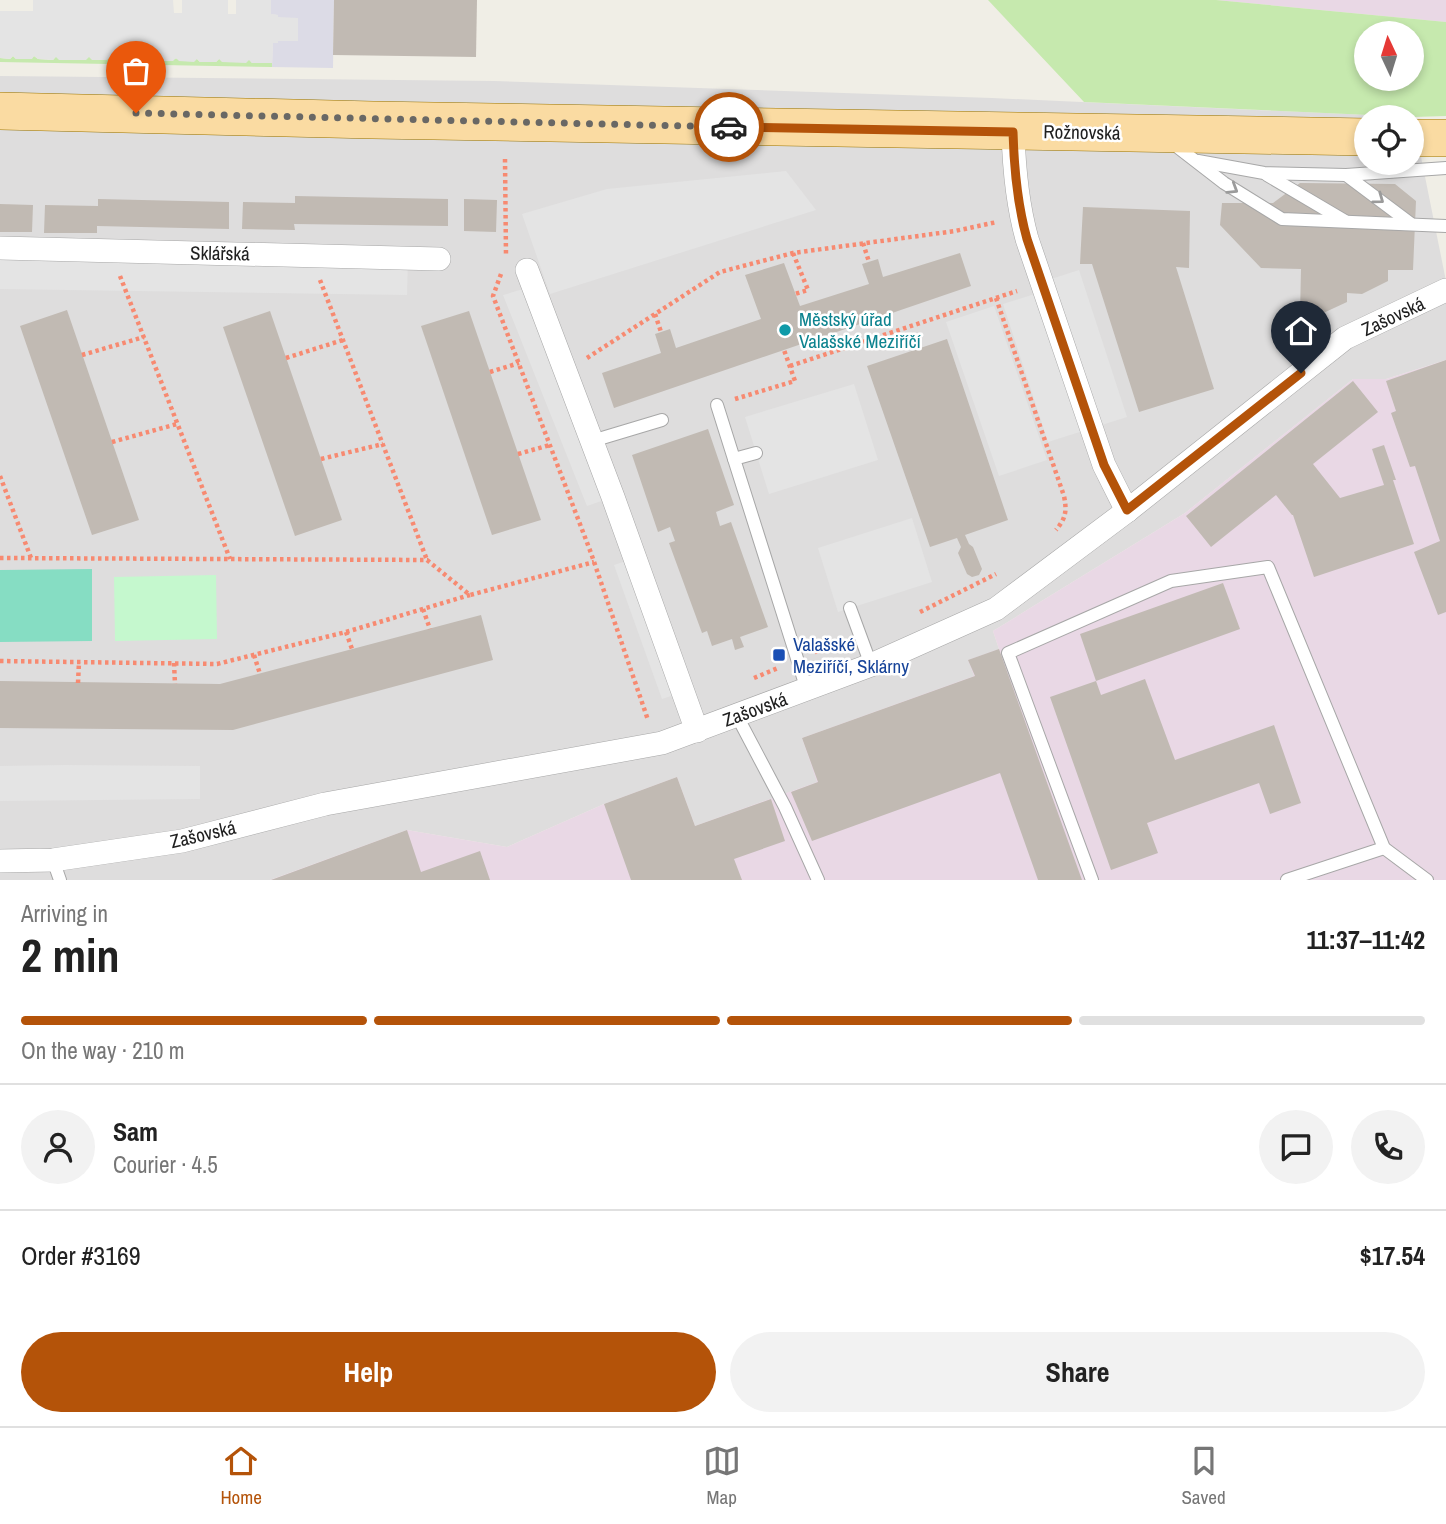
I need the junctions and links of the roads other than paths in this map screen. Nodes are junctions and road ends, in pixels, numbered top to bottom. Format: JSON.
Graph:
{"nodes":[{"id":1,"x":0,"y":111,"type":"edge"},
{"id":2,"x":1013,"y":132,"type":"junction"},
{"id":3,"x":1160,"y":133,"type":"junction"},
{"id":4,"x":1354,"y":137,"type":"edge"},
{"id":5,"x":1424,"y":138,"type":"edge"},
{"id":6,"x":1446,"y":138,"type":"edge"},
{"id":7,"x":1194,"y":160,"type":"junction"},
{"id":8,"x":1446,"y":168,"type":"edge"},
{"id":9,"x":1264,"y":173,"type":"junction"},
{"id":10,"x":1346,"y":175,"type":"junction"},
{"id":11,"x":1347,"y":222,"type":"junction"},
{"id":12,"x":1411,"y":223,"type":"junction"},
{"id":13,"x":1446,"y":226,"type":"edge"},
{"id":14,"x":0,"y":248,"type":"edge"},
{"id":15,"x":439,"y":258,"type":"dead end"},
{"id":16,"x":517,"y":265,"type":"road end"},
{"id":17,"x":1446,"y":290,"type":"edge"},
{"id":18,"x":717,"y":405,"type":"road end"},
{"id":19,"x":662,"y":420,"type":"dead end"},
{"id":20,"x":592,"y":441,"type":"junction"},
{"id":21,"x":756,"y":453,"type":"dead end"},
{"id":22,"x":734,"y":459,"type":"junction"},
{"id":23,"x":1127,"y":510,"type":"junction"},
{"id":24,"x":850,"y":608,"type":"dead end"},
{"id":25,"x":871,"y":665,"type":"junction"},
{"id":26,"x":807,"y":690,"type":"junction"},
{"id":27,"x":737,"y":716,"type":"junction"},
{"id":28,"x":696,"y":731,"type":"junction"},
{"id":29,"x":1384,"y":848,"type":"junction"},
{"id":30,"x":0,"y":861,"type":"edge"},
{"id":31,"x":56,"y":870,"type":"edge"},
{"id":32,"x":818,"y":880,"type":"edge"},
{"id":33,"x":1092,"y":880,"type":"edge"},
{"id":34,"x":1287,"y":880,"type":"edge"},
{"id":35,"x":1427,"y":880,"type":"edge"}],
"edges":[{"from":1,"to":2,"type":"main road","name":"Rožnovská"},
{"from":2,"to":3,"type":"main road","name":"Rožnovská"},
{"from":2,"to":23,"type":"street"},
{"from":3,"to":4,"type":"main road","name":"Rožnovská"},
{"from":3,"to":7,"type":"lane"},
{"from":5,"to":6,"type":"main road"},
{"from":7,"to":9,"type":"lane"},
{"from":7,"to":11,"type":"lane","one_way":true},
{"from":8,"to":10,"type":"lane"},
{"from":9,"to":10,"type":"lane"},
{"from":9,"to":11,"type":"lane"},
{"from":10,"to":12,"type":"lane","one_way":true},
{"from":11,"to":12,"type":"lane"},
{"from":12,"to":13,"type":"lane"},
{"from":14,"to":15,"type":"street","name":"Sklářská"},
{"from":16,"to":20,"type":"street"},
{"from":17,"to":23,"type":"street","name":"Zašovská"},
{"from":18,"to":22,"type":"lane"},
{"from":19,"to":20,"type":"lane"},
{"from":20,"to":28,"type":"street"},
{"from":21,"to":22,"type":"lane"},
{"from":22,"to":26,"type":"lane"},
{"from":23,"to":25,"type":"street","name":"Zašovská"},
{"from":24,"to":25,"type":"lane"},
{"from":25,"to":26,"type":"street","name":"Zašovská"},
{"from":26,"to":27,"type":"street","name":"Zašovská"},
{"from":27,"to":28,"type":"street","name":"Zašovská"},
{"from":27,"to":32,"type":"lane"},
{"from":28,"to":31,"type":"street","name":"Zašovská"},
{"from":29,"to":33,"type":"lane"},
{"from":29,"to":34,"type":"lane"},
{"from":29,"to":35,"type":"lane"},
{"from":30,"to":31,"type":"street","name":"Zašovská"}]}
